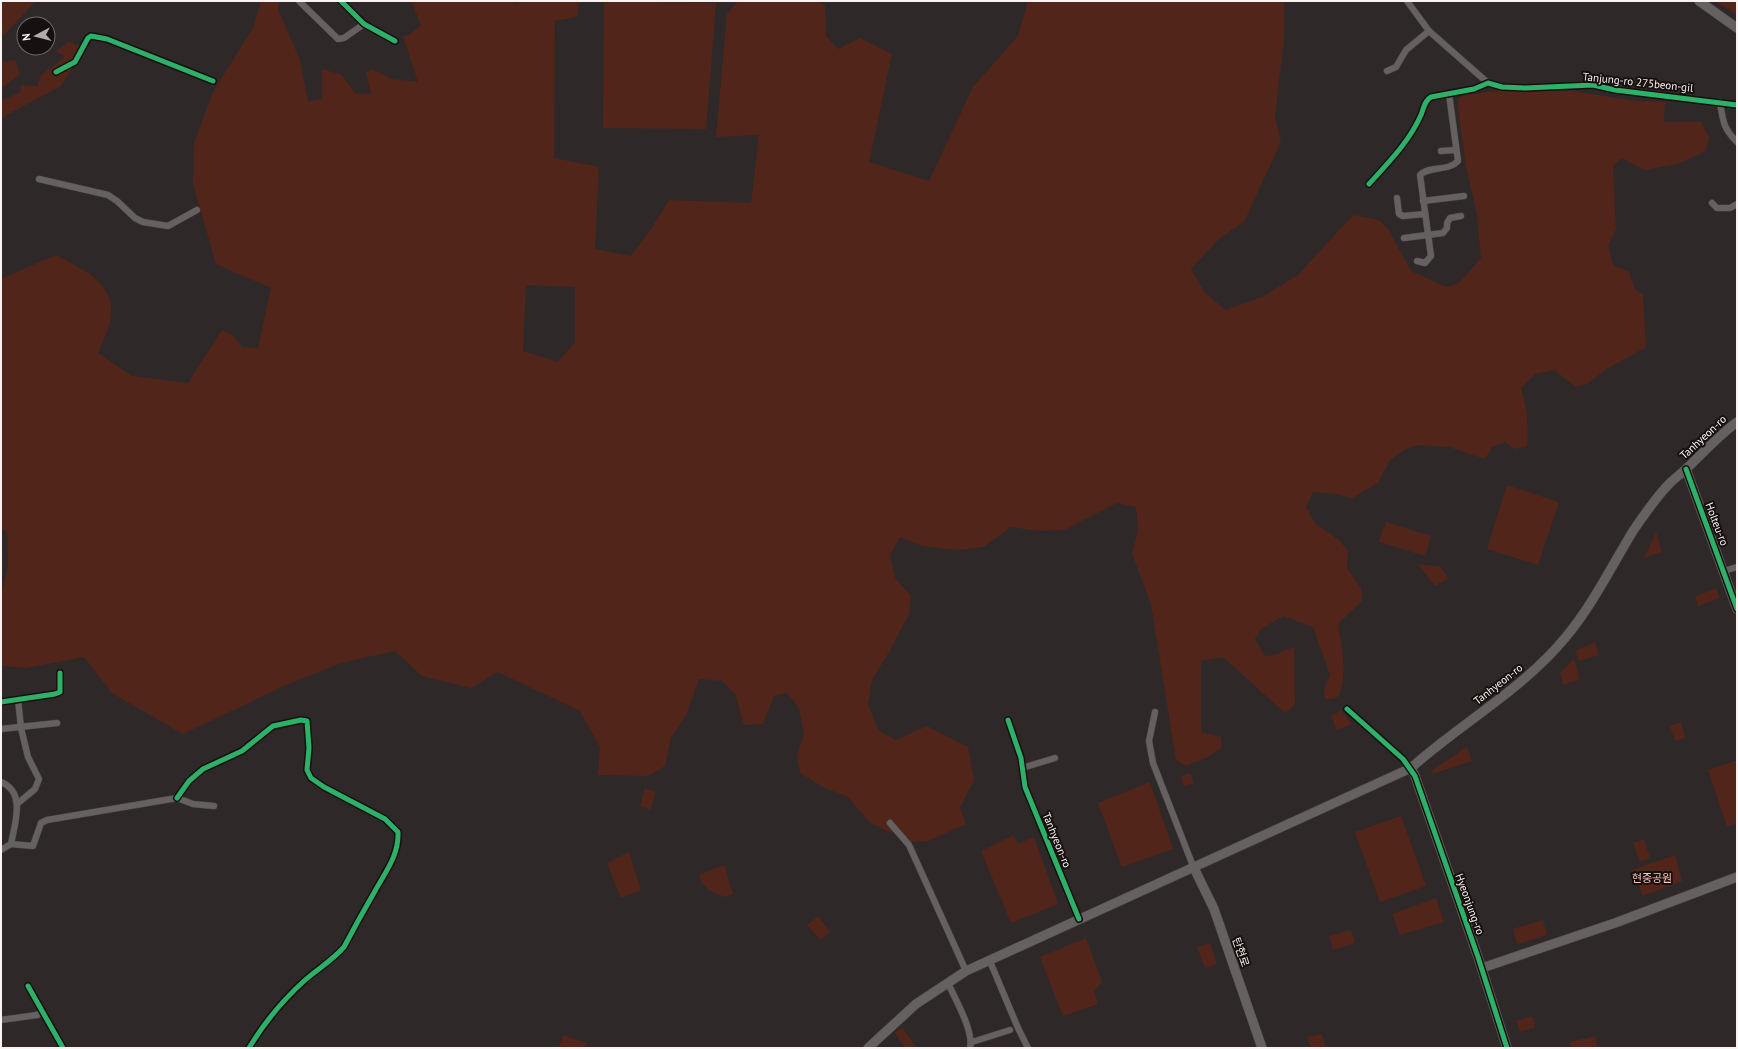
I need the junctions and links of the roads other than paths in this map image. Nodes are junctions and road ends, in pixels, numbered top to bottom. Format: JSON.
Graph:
{"nodes":[{"id":1,"x":299,"y":1,"type":"edge"},
{"id":2,"x":340,"y":1,"type":"edge"},
{"id":3,"x":1407,"y":1,"type":"edge"},
{"id":4,"x":1699,"y":1,"type":"edge"},
{"id":5,"x":364,"y":24,"type":"junction"},
{"id":6,"x":1737,"y":28,"type":"edge"},
{"id":7,"x":1429,"y":31,"type":"junction"},
{"id":8,"x":395,"y":41,"type":"dead end"},
{"id":9,"x":1387,"y":71,"type":"dead end"},
{"id":10,"x":56,"y":72,"type":"dead end"},
{"id":11,"x":212,"y":81,"type":"dead end"},
{"id":12,"x":1488,"y":83,"type":"junction"},
{"id":13,"x":1449,"y":94,"type":"junction"},
{"id":14,"x":1720,"y":102,"type":"junction"},
{"id":15,"x":1737,"y":105,"type":"edge"},
{"id":16,"x":1737,"y":142,"type":"edge"},
{"id":17,"x":1456,"y":150,"type":"junction"},
{"id":18,"x":1441,"y":152,"type":"dead end"},
{"id":19,"x":38,"y":179,"type":"dead end"},
{"id":20,"x":1369,"y":184,"type":"dead end"},
{"id":21,"x":1464,"y":196,"type":"dead end"},
{"id":22,"x":1397,"y":198,"type":"dead end"},
{"id":23,"x":1423,"y":201,"type":"junction"},
{"id":24,"x":1712,"y":203,"type":"dead end"},
{"id":25,"x":1737,"y":204,"type":"edge"},
{"id":26,"x":197,"y":210,"type":"dead end"},
{"id":27,"x":1425,"y":214,"type":"junction"},
{"id":28,"x":1461,"y":216,"type":"dead end"},
{"id":29,"x":1428,"y":235,"type":"junction"},
{"id":30,"x":1404,"y":238,"type":"dead end"},
{"id":31,"x":1418,"y":261,"type":"dead end"},
{"id":32,"x":1737,"y":422,"type":"edge"},
{"id":33,"x":1686,"y":469,"type":"junction"},
{"id":34,"x":1737,"y":567,"type":"edge"},
{"id":35,"x":1724,"y":571,"type":"junction"},
{"id":36,"x":1737,"y":609,"type":"edge"},
{"id":37,"x":60,"y":673,"type":"dead end"},
{"id":38,"x":18,"y":699,"type":"junction"},
{"id":39,"x":1,"y":702,"type":"edge"},
{"id":40,"x":1347,"y":708,"type":"dead end"},
{"id":41,"x":1154,"y":712,"type":"dead end"},
{"id":42,"x":1008,"y":720,"type":"dead end"},
{"id":43,"x":57,"y":723,"type":"dead end"},
{"id":44,"x":21,"y":728,"type":"junction"},
{"id":45,"x":1,"y":729,"type":"edge"},
{"id":46,"x":1055,"y":758,"type":"dead end"},
{"id":47,"x":1022,"y":768,"type":"junction"},
{"id":48,"x":1411,"y":768,"type":"junction"},
{"id":49,"x":1,"y":782,"type":"edge"},
{"id":50,"x":177,"y":798,"type":"junction"},
{"id":51,"x":18,"y":804,"type":"junction"},
{"id":52,"x":214,"y":806,"type":"dead end"},
{"id":53,"x":890,"y":823,"type":"dead end"},
{"id":54,"x":11,"y":844,"type":"junction"},
{"id":55,"x":1,"y":850,"type":"edge"},
{"id":56,"x":1193,"y":866,"type":"junction"},
{"id":57,"x":1737,"y":876,"type":"edge"},
{"id":58,"x":1079,"y":919,"type":"junction"},
{"id":59,"x":989,"y":959,"type":"junction"},
{"id":60,"x":1482,"y":968,"type":"junction"},
{"id":61,"x":966,"y":971,"type":"junction"},
{"id":62,"x":948,"y":983,"type":"junction"},
{"id":63,"x":28,"y":986,"type":"dead end"},
{"id":64,"x":43,"y":1012,"type":"junction"},
{"id":65,"x":1,"y":1020,"type":"edge"},
{"id":66,"x":1010,"y":1030,"type":"dead end"},
{"id":67,"x":971,"y":1045,"type":"edge"},
{"id":68,"x":63,"y":1048,"type":"edge"},
{"id":69,"x":249,"y":1048,"type":"edge"},
{"id":70,"x":868,"y":1048,"type":"edge"},
{"id":71,"x":1028,"y":1048,"type":"edge"},
{"id":72,"x":1262,"y":1048,"type":"edge"},
{"id":73,"x":1507,"y":1048,"type":"edge"}],
"edges":[{"from":1,"to":5,"type":"street"},
{"from":2,"to":5,"type":"street"},
{"from":3,"to":7,"type":"street","name":"Tanjung-ro 275beon-gil"},
{"from":4,"to":6,"type":"main road"},
{"from":5,"to":8,"type":"street"},
{"from":7,"to":9,"type":"street"},
{"from":7,"to":12,"type":"street","name":"Tanjung-ro 275beon-gil"},
{"from":10,"to":11,"type":"street"},
{"from":12,"to":13,"type":"street"},
{"from":12,"to":14,"type":"street","name":"Tanjung-ro 275beon-gil"},
{"from":13,"to":17,"type":"street"},
{"from":13,"to":20,"type":"street"},
{"from":14,"to":15,"type":"street","name":"Tanjung-ro 275beon-gil"},
{"from":14,"to":16,"type":"street"},
{"from":17,"to":18,"type":"street"},
{"from":17,"to":23,"type":"street"},
{"from":19,"to":26,"type":"street"},
{"from":21,"to":23,"type":"street"},
{"from":22,"to":27,"type":"street"},
{"from":23,"to":27,"type":"street"},
{"from":24,"to":25,"type":"street"},
{"from":27,"to":29,"type":"street"},
{"from":28,"to":29,"type":"street"},
{"from":29,"to":30,"type":"street"},
{"from":29,"to":31,"type":"street"},
{"from":32,"to":33,"type":"main road","name":"Tanhyeon-ro"},
{"from":33,"to":35,"type":"main road","name":"Holteu-ro"},
{"from":33,"to":48,"type":"main road","name":"Tanhyeon-ro"},
{"from":34,"to":35,"type":"street"},
{"from":35,"to":36,"type":"main road","name":"Holteu-ro"},
{"from":37,"to":38,"type":"street"},
{"from":38,"to":39,"type":"street"},
{"from":38,"to":44,"type":"street"},
{"from":40,"to":48,"type":"street"},
{"from":41,"to":56,"type":"street"},
{"from":42,"to":47,"type":"street","name":"Tanhyeon-ro"},
{"from":43,"to":44,"type":"street"},
{"from":44,"to":45,"type":"street"},
{"from":44,"to":51,"type":"street"},
{"from":46,"to":47,"type":"street"},
{"from":47,"to":58,"type":"street","name":"Tanhyeon-ro"},
{"from":48,"to":56,"type":"main road","name":"Tanhyeon-ro"},
{"from":48,"to":60,"type":"main road","name":"Hyeonjung-ro"},
{"from":49,"to":51,"type":"street"},
{"from":50,"to":52,"type":"street"},
{"from":50,"to":54,"type":"street"},
{"from":50,"to":69,"type":"street"},
{"from":51,"to":54,"type":"street"},
{"from":53,"to":61,"type":"street"},
{"from":54,"to":55,"type":"street"},
{"from":56,"to":58,"type":"main road","name":"Tanhyeon-ro"},
{"from":56,"to":72,"type":"main road","name":"탄현로"},
{"from":57,"to":60,"type":"main road"},
{"from":58,"to":59,"type":"main road","name":"Tanhyeon-ro"},
{"from":59,"to":61,"type":"main road","name":"Tanhyeon-ro"},
{"from":59,"to":71,"type":"street"},
{"from":60,"to":73,"type":"main road","name":"Hyeonjung-ro"},
{"from":61,"to":62,"type":"main road","name":"Tanhyeon-ro"},
{"from":62,"to":67,"type":"street"},
{"from":62,"to":70,"type":"main road","name":"Tanhyeon-ro"},
{"from":63,"to":64,"type":"street"},
{"from":64,"to":65,"type":"street"},
{"from":64,"to":68,"type":"street"},
{"from":66,"to":67,"type":"street"}]}
